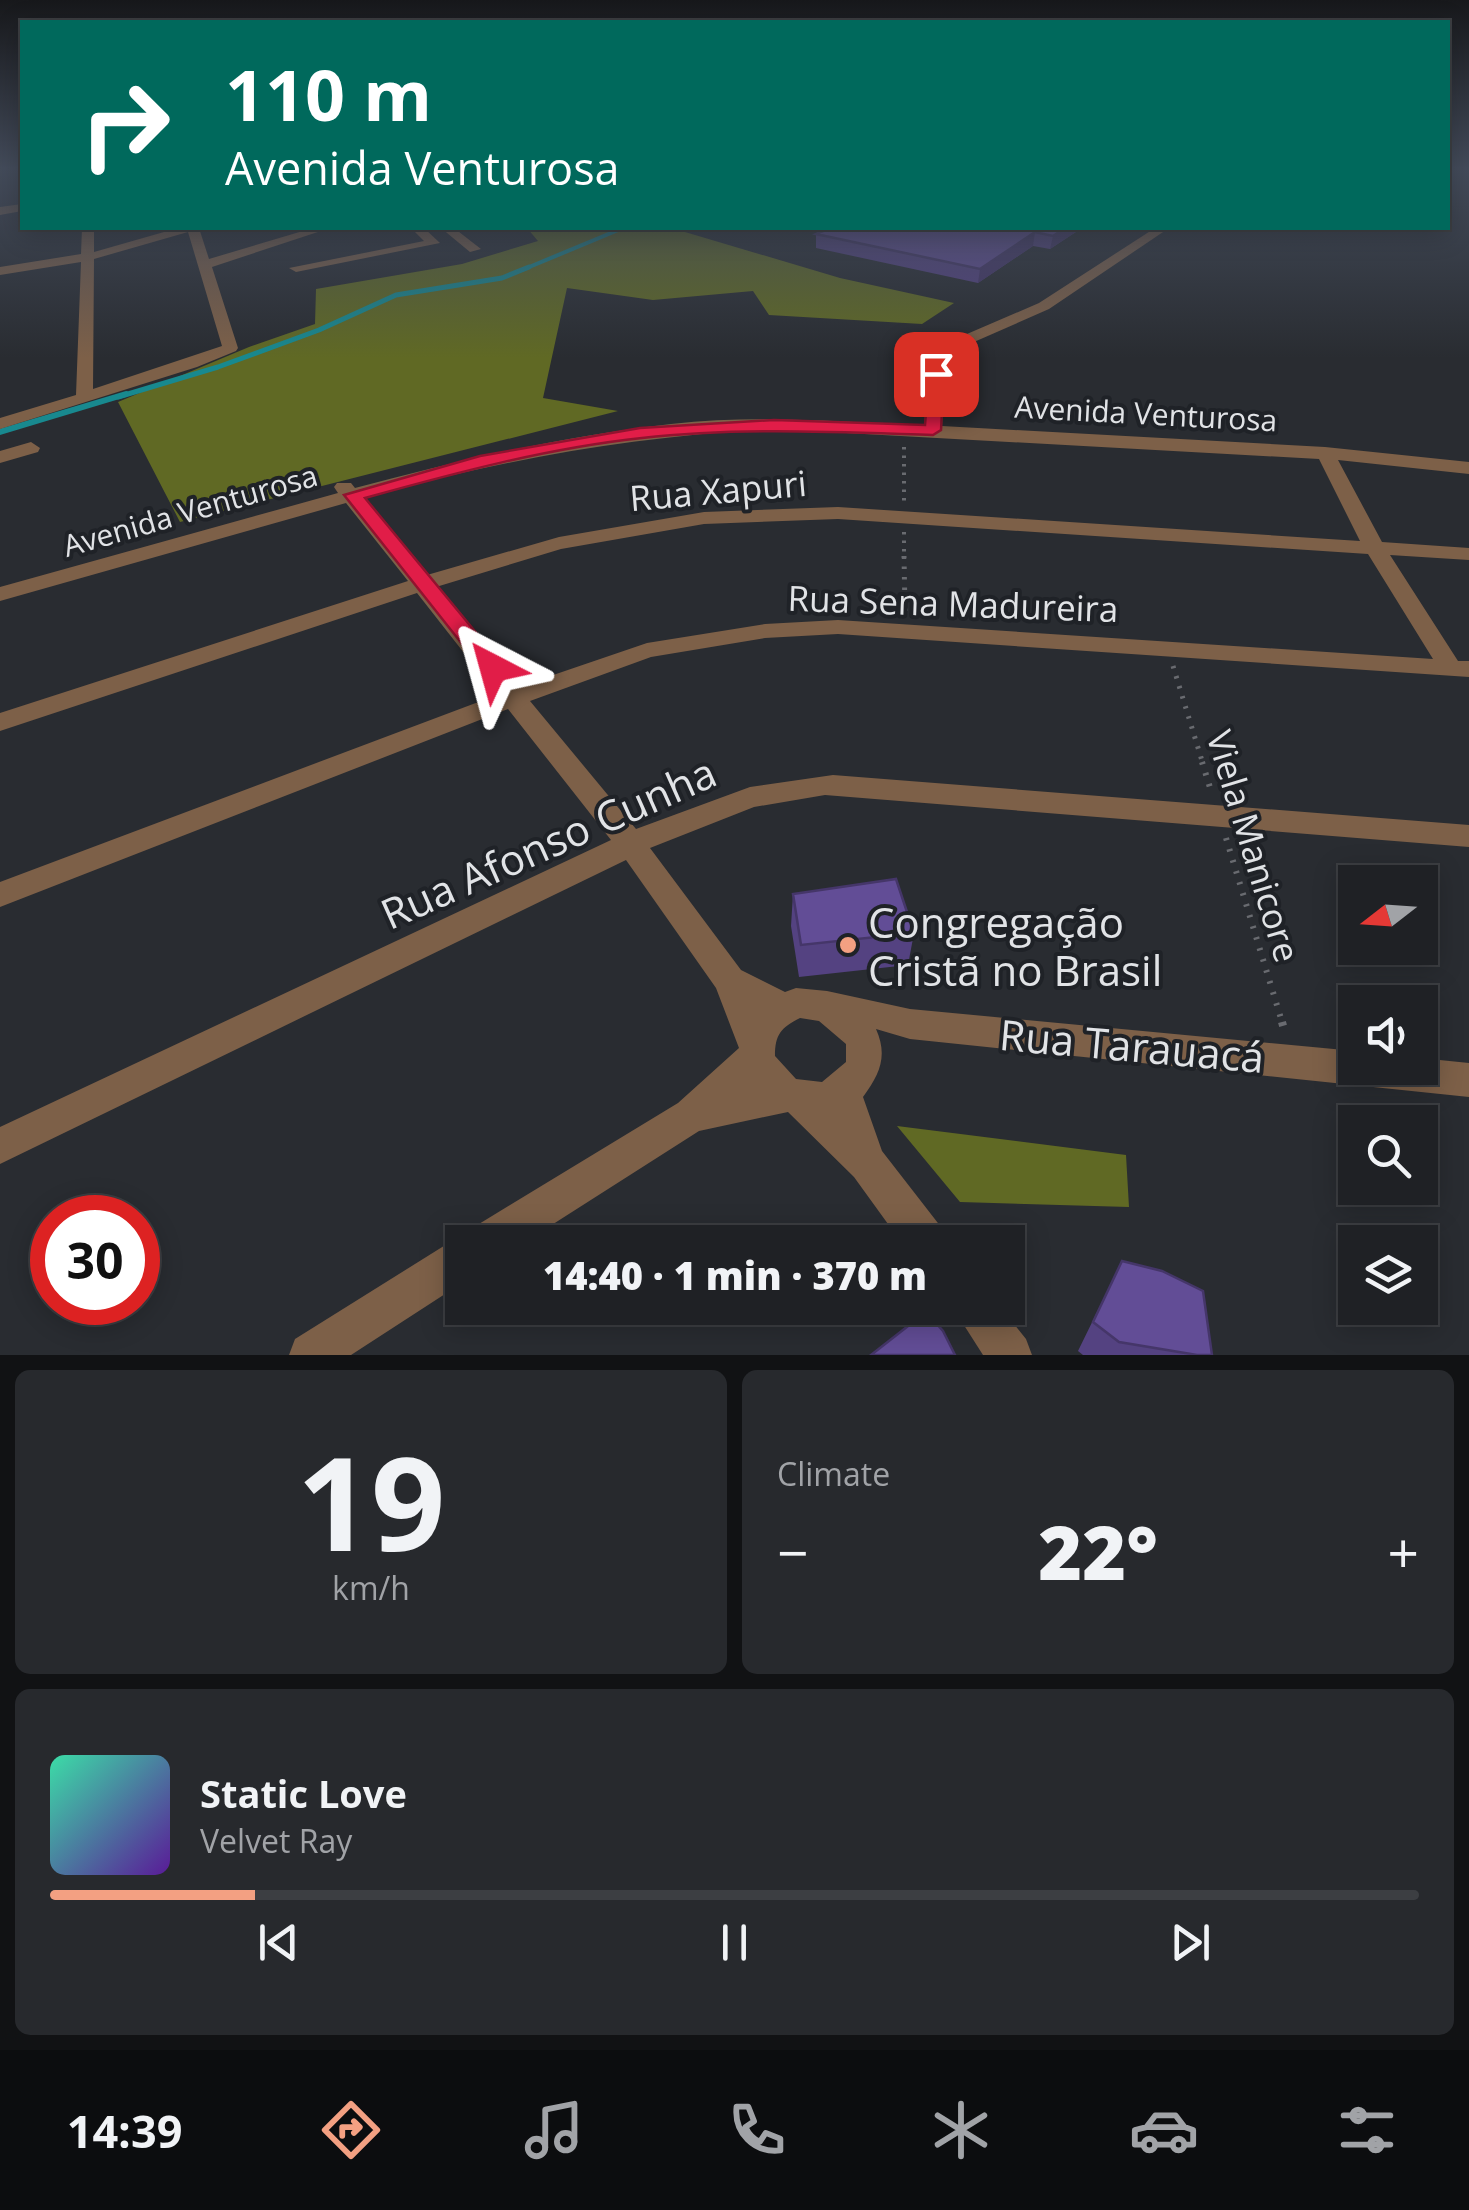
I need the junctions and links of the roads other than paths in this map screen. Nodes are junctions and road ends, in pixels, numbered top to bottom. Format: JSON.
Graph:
{"nodes":[{"id":1,"x":88,"y":231,"type":"edge"},
{"id":2,"x":180,"y":231,"type":"edge"},
{"id":3,"x":193,"y":231,"type":"edge"},
{"id":4,"x":314,"y":231,"type":"edge"},
{"id":5,"x":421,"y":231,"type":"edge"},
{"id":6,"x":452,"y":231,"type":"edge"},
{"id":7,"x":1158,"y":231,"type":"edge"},
{"id":8,"x":475,"y":249,"type":"dead end"},
{"id":9,"x":284,"y":251,"type":"dead end"},
{"id":10,"x":86,"y":257,"type":"junction"},
{"id":11,"x":205,"y":265,"type":"junction"},
{"id":12,"x":0,"y":270,"type":"edge"},
{"id":13,"x":84,"y":399,"type":"junction"},
{"id":14,"x":0,"y":424,"type":"edge"},
{"id":15,"x":933,"y":426,"type":"junction"},
{"id":16,"x":31,"y":448,"type":"dead end"},
{"id":17,"x":1325,"y":453,"type":"junction"},
{"id":18,"x":1469,"y":457,"type":"edge"},
{"id":19,"x":0,"y":458,"type":"edge"},
{"id":20,"x":1469,"y":468,"type":"edge"},
{"id":21,"x":349,"y":491,"type":"junction"},
{"id":22,"x":1373,"y":545,"type":"junction"},
{"id":23,"x":1469,"y":554,"type":"edge"},
{"id":24,"x":0,"y":581,"type":"edge"},
{"id":25,"x":425,"y":582,"type":"junction"},
{"id":26,"x":0,"y":594,"type":"edge"},
{"id":27,"x":1460,"y":668,"type":"edge"},
{"id":28,"x":515,"y":696,"type":"junction"},
{"id":29,"x":0,"y":722,"type":"edge"},
{"id":30,"x":1469,"y":836,"type":"edge"},
{"id":31,"x":631,"y":844,"type":"junction"},
{"id":32,"x":0,"y":895,"type":"edge"},
{"id":33,"x":729,"y":980,"type":"junction"},
{"id":34,"x":827,"y":1006,"type":"junction"},
{"id":35,"x":783,"y":1008,"type":"junction"},
{"id":36,"x":910,"y":1024,"type":"junction"},
{"id":37,"x":756,"y":1049,"type":"junction"},
{"id":38,"x":864,"y":1049,"type":"junction"},
{"id":39,"x":1338,"y":1065,"type":"edge"},
{"id":40,"x":1438,"y":1076,"type":"edge"},
{"id":41,"x":1469,"y":1080,"type":"edge"},
{"id":42,"x":842,"y":1092,"type":"junction"},
{"id":43,"x":794,"y":1097,"type":"junction"},
{"id":44,"x":692,"y":1115,"type":"junction"},
{"id":45,"x":0,"y":1146,"type":"edge"},
{"id":46,"x":868,"y":1164,"type":"junction"},
{"id":47,"x":516,"y":1225,"type":"edge"},
{"id":48,"x":913,"y":1225,"type":"edge"},
{"id":49,"x":445,"y":1271,"type":"edge"},
{"id":50,"x":987,"y":1325,"type":"edge"},
{"id":51,"x":311,"y":1355,"type":"edge"},
{"id":52,"x":1010,"y":1355,"type":"edge"}],
"edges":[{"from":1,"to":10,"type":"street"},
{"from":2,"to":10,"type":"street"},
{"from":3,"to":11,"type":"street"},
{"from":4,"to":11,"type":"street"},
{"from":5,"to":9,"type":"street"},
{"from":6,"to":8,"type":"street"},
{"from":7,"to":15,"type":"street"},
{"from":10,"to":12,"type":"street"},
{"from":10,"to":13,"type":"street"},
{"from":11,"to":13,"type":"street"},
{"from":13,"to":14,"type":"street"},
{"from":15,"to":17,"type":"street","name":"Avenida Venturosa"},
{"from":15,"to":18,"type":"street","name":"Avenida Venturosa"},
{"from":15,"to":21,"type":"street","name":"Avenida Venturosa"},
{"from":16,"to":19,"type":"street"},
{"from":17,"to":20,"type":"street","name":"Avenida Venturosa"},
{"from":17,"to":22,"type":"street"},
{"from":21,"to":24,"type":"street","name":"Avenida Venturosa"},
{"from":21,"to":25,"type":"street"},
{"from":21,"to":26,"type":"street","name":"Avenida Venturosa"},
{"from":22,"to":23,"type":"street","name":"Rua Xapuri"},
{"from":22,"to":25,"type":"street","name":"Rua Xapuri"},
{"from":22,"to":27,"type":"street"},
{"from":25,"to":28,"type":"street"},
{"from":25,"to":29,"type":"street","name":"Rua Xapuri"},
{"from":27,"to":28,"type":"street","name":"Rua Sena Madureira"},
{"from":28,"to":31,"type":"street"},
{"from":28,"to":32,"type":"street","name":"Rua Sena Madureira"},
{"from":30,"to":31,"type":"street","name":"Rua Afonso Cunha"},
{"from":31,"to":33,"type":"street"},
{"from":31,"to":45,"type":"street","name":"Rua Afonso Cunha"},
{"from":33,"to":35,"type":"street"},
{"from":33,"to":37,"type":"street"},
{"from":34,"to":35,"type":"street"},
{"from":34,"to":36,"type":"street","name":"Rua Tarauacá"},
{"from":34,"to":38,"type":"street"},
{"from":35,"to":37,"type":"street"},
{"from":36,"to":38,"type":"street"},
{"from":36,"to":39,"type":"street","name":"Rua Tarauacá"},
{"from":37,"to":43,"type":"street"},
{"from":37,"to":44,"type":"street"},
{"from":38,"to":42,"type":"street"},
{"from":40,"to":41,"type":"street","name":"Rua Tarauacá"},
{"from":42,"to":43,"type":"street"},
{"from":42,"to":46,"type":"street"},
{"from":43,"to":44,"type":"street"},
{"from":43,"to":46,"type":"street"},
{"from":44,"to":47,"type":"street"},
{"from":46,"to":48,"type":"street"},
{"from":49,"to":51,"type":"street"},
{"from":50,"to":52,"type":"street"}]}
